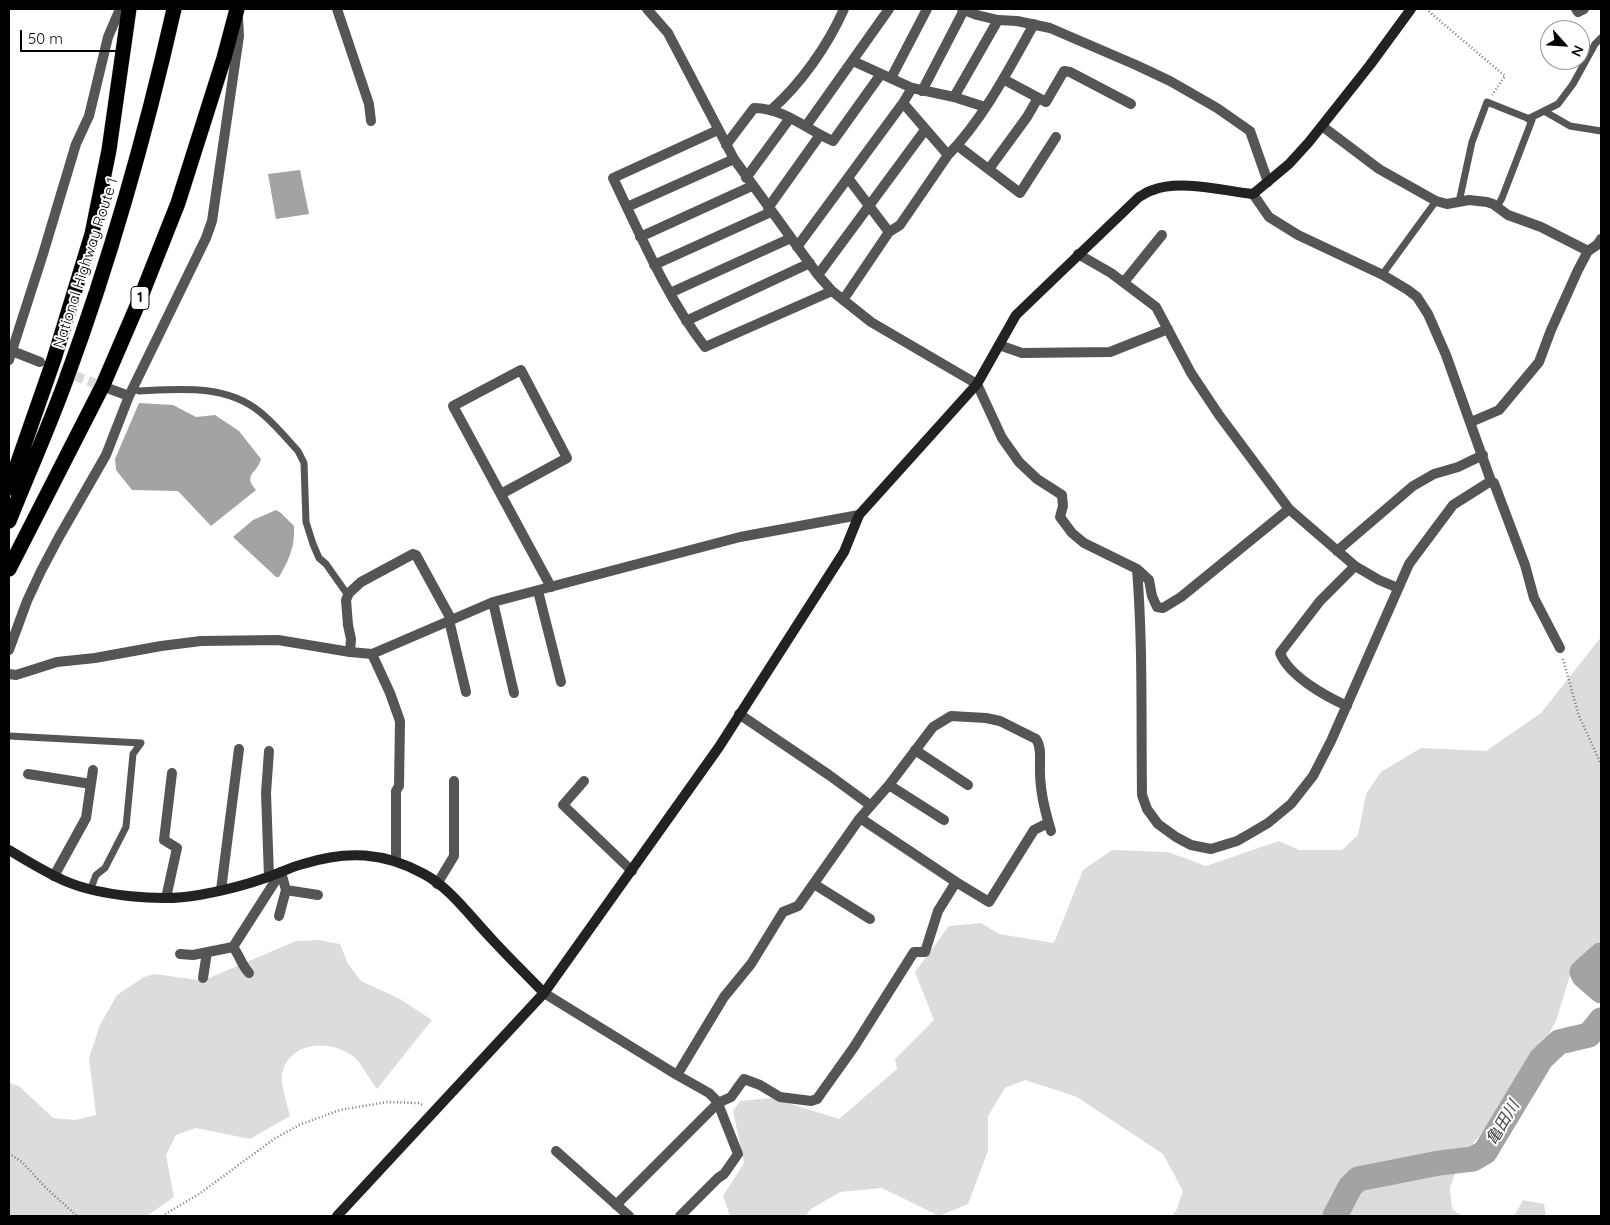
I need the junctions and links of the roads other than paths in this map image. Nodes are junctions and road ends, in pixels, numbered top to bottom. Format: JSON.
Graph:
{"nodes":[{"id":1,"x":120,"y":9,"type":"edge"},
{"id":2,"x":129,"y":9,"type":"edge"},
{"id":3,"x":174,"y":9,"type":"edge"},
{"id":4,"x":337,"y":9,"type":"edge"},
{"id":5,"x":647,"y":9,"type":"edge"},
{"id":6,"x":844,"y":9,"type":"edge"},
{"id":7,"x":889,"y":9,"type":"edge"},
{"id":8,"x":927,"y":9,"type":"edge"},
{"id":9,"x":963,"y":9,"type":"edge"},
{"id":10,"x":1412,"y":9,"type":"edge"},
{"id":11,"x":1576,"y":9,"type":"edge"},
{"id":12,"x":1584,"y":9,"type":"edge"},
{"id":13,"x":237,"y":10,"type":"edge"},
{"id":14,"x":998,"y":20,"type":"junction"},
{"id":15,"x":1034,"y":24,"type":"junction"},
{"id":16,"x":1601,"y":38,"type":"edge"},
{"id":17,"x":853,"y":62,"type":"junction"},
{"id":18,"x":881,"y":74,"type":"junction"},
{"id":19,"x":891,"y":78,"type":"junction"},
{"id":20,"x":1003,"y":79,"type":"junction"},
{"id":21,"x":917,"y":90,"type":"junction"},
{"id":22,"x":954,"y":97,"type":"junction"},
{"id":23,"x":1038,"y":98,"type":"junction"},
{"id":24,"x":903,"y":103,"type":"junction"},
{"id":25,"x":1131,"y":104,"type":"dead end"},
{"id":26,"x":985,"y":108,"type":"junction"},
{"id":27,"x":771,"y":110,"type":"junction"},
{"id":28,"x":1544,"y":111,"type":"junction"},
{"id":29,"x":790,"y":118,"type":"junction"},
{"id":30,"x":1528,"y":119,"type":"junction"},
{"id":31,"x":371,"y":121,"type":"dead end"},
{"id":32,"x":806,"y":126,"type":"junction"},
{"id":33,"x":1322,"y":126,"type":"junction"},
{"id":34,"x":718,"y":130,"type":"junction"},
{"id":35,"x":925,"y":130,"type":"junction"},
{"id":36,"x":1601,"y":132,"type":"edge"},
{"id":37,"x":820,"y":136,"type":"junction"},
{"id":38,"x":1056,"y":137,"type":"dead end"},
{"id":39,"x":726,"y":145,"type":"junction"},
{"id":40,"x":958,"y":146,"type":"junction"},
{"id":41,"x":948,"y":155,"type":"junction"},
{"id":42,"x":734,"y":159,"type":"junction"},
{"id":43,"x":989,"y":169,"type":"junction"},
{"id":44,"x":848,"y":178,"type":"junction"},
{"id":45,"x":749,"y":182,"type":"junction"},
{"id":46,"x":1268,"y":182,"type":"junction"},
{"id":47,"x":1254,"y":194,"type":"junction"},
{"id":48,"x":1436,"y":201,"type":"junction"},
{"id":49,"x":1459,"y":202,"type":"junction"},
{"id":50,"x":869,"y":204,"type":"junction"},
{"id":51,"x":627,"y":207,"type":"junction"},
{"id":52,"x":1497,"y":207,"type":"junction"},
{"id":53,"x":769,"y":210,"type":"junction"},
{"id":54,"x":889,"y":232,"type":"junction"},
{"id":55,"x":1162,"y":235,"type":"dead end"},
{"id":56,"x":640,"y":237,"type":"junction"},
{"id":57,"x":1601,"y":239,"type":"edge"},
{"id":58,"x":794,"y":242,"type":"junction"},
{"id":59,"x":1588,"y":251,"type":"junction"},
{"id":60,"x":1078,"y":254,"type":"junction"},
{"id":61,"x":810,"y":263,"type":"junction"},
{"id":62,"x":654,"y":265,"type":"junction"},
{"id":63,"x":818,"y":274,"type":"junction"},
{"id":64,"x":1382,"y":275,"type":"junction"},
{"id":65,"x":1124,"y":282,"type":"junction"},
{"id":66,"x":832,"y":291,"type":"junction"},
{"id":67,"x":670,"y":293,"type":"junction"},
{"id":68,"x":843,"y":300,"type":"junction"},
{"id":69,"x":686,"y":321,"type":"junction"},
{"id":70,"x":1168,"y":329,"type":"junction"},
{"id":71,"x":999,"y":345,"type":"junction"},
{"id":72,"x":10,"y":355,"type":"edge"},
{"id":73,"x":40,"y":362,"type":"tunnel mouth"},
{"id":74,"x":977,"y":384,"type":"junction"},
{"id":75,"x":110,"y":389,"type":"tunnel mouth"},
{"id":76,"x":131,"y":392,"type":"junction"},
{"id":77,"x":1471,"y":422,"type":"junction"},
{"id":78,"x":1483,"y":456,"type":"junction"},
{"id":79,"x":1491,"y":481,"type":"junction"},
{"id":80,"x":9,"y":488,"type":"edge"},
{"id":81,"x":501,"y":494,"type":"junction"},
{"id":82,"x":1289,"y":509,"type":"junction"},
{"id":83,"x":859,"y":515,"type":"junction"},
{"id":84,"x":9,"y":521,"type":"edge"},
{"id":85,"x":1337,"y":551,"type":"junction"},
{"id":86,"x":1355,"y":566,"type":"junction"},
{"id":87,"x":9,"y":569,"type":"edge"},
{"id":88,"x":1137,"y":569,"type":"junction"},
{"id":89,"x":550,"y":587,"type":"junction"},
{"id":90,"x":1398,"y":588,"type":"junction"},
{"id":91,"x":538,"y":591,"type":"junction"},
{"id":92,"x":349,"y":593,"type":"junction"},
{"id":93,"x":493,"y":602,"type":"junction"},
{"id":94,"x":450,"y":619,"type":"junction"},
{"id":95,"x":1560,"y":648,"type":"road end"},
{"id":96,"x":9,"y":650,"type":"edge"},
{"id":97,"x":350,"y":652,"type":"junction"},
{"id":98,"x":372,"y":654,"type":"junction"},
{"id":99,"x":9,"y":674,"type":"edge"},
{"id":100,"x":560,"y":682,"type":"dead end"},
{"id":101,"x":466,"y":692,"type":"dead end"},
{"id":102,"x":514,"y":693,"type":"dead end"},
{"id":103,"x":1347,"y":706,"type":"junction"},
{"id":104,"x":739,"y":714,"type":"junction"},
{"id":105,"x":9,"y":736,"type":"edge"},
{"id":106,"x":239,"y":750,"type":"dead end"},
{"id":107,"x":915,"y":750,"type":"junction"},
{"id":108,"x":268,"y":751,"type":"dead end"},
{"id":109,"x":93,"y":770,"type":"dead end"},
{"id":110,"x":172,"y":773,"type":"dead end"},
{"id":111,"x":28,"y":774,"type":"dead end"},
{"id":112,"x":454,"y":781,"type":"dead end"},
{"id":113,"x":584,"y":781,"type":"dead end"},
{"id":114,"x":91,"y":784,"type":"junction"},
{"id":115,"x":889,"y":785,"type":"junction"},
{"id":116,"x":968,"y":785,"type":"dead end"},
{"id":117,"x":870,"y":805,"type":"junction"},
{"id":118,"x":860,"y":818,"type":"junction"},
{"id":119,"x":944,"y":820,"type":"dead end"},
{"id":120,"x":9,"y":850,"type":"edge"},
{"id":121,"x":396,"y":861,"type":"junction"},
{"id":122,"x":632,"y":871,"type":"junction"},
{"id":123,"x":281,"y":872,"type":"junction"},
{"id":124,"x":54,"y":876,"type":"junction"},
{"id":125,"x":269,"y":877,"type":"junction"},
{"id":126,"x":956,"y":882,"type":"junction"},
{"id":127,"x":437,"y":884,"type":"junction"},
{"id":128,"x":814,"y":884,"type":"junction"},
{"id":129,"x":91,"y":888,"type":"junction"},
{"id":130,"x":221,"y":890,"type":"junction"},
{"id":131,"x":286,"y":890,"type":"junction"},
{"id":132,"x":318,"y":895,"type":"dead end"},
{"id":133,"x":166,"y":898,"type":"junction"},
{"id":134,"x":279,"y":916,"type":"dead end"},
{"id":135,"x":870,"y":919,"type":"dead end"},
{"id":136,"x":232,"y":947,"type":"junction"},
{"id":137,"x":207,"y":952,"type":"junction"},
{"id":138,"x":180,"y":954,"type":"dead end"},
{"id":139,"x":249,"y":973,"type":"dead end"},
{"id":140,"x":203,"y":978,"type":"dead end"},
{"id":141,"x":544,"y":993,"type":"junction"},
{"id":142,"x":677,"y":1075,"type":"junction"},
{"id":143,"x":718,"y":1103,"type":"junction"},
{"id":144,"x":556,"y":1151,"type":"dead end"},
{"id":145,"x":616,"y":1205,"type":"junction"},
{"id":146,"x":337,"y":1216,"type":"edge"},
{"id":147,"x":629,"y":1216,"type":"edge"},
{"id":148,"x":680,"y":1216,"type":"edge"}],
"edges":[{"from":1,"to":72,"type":"street"},
{"from":2,"to":80,"type":"highway"},
{"from":3,"to":84,"type":"highway","name":"National Highway Route 1"},
{"from":4,"to":31,"type":"street"},
{"from":5,"to":34,"type":"street"},
{"from":6,"to":27,"type":"street"},
{"from":7,"to":17,"type":"street"},
{"from":8,"to":19,"type":"street"},
{"from":9,"to":14,"type":"street"},
{"from":9,"to":21,"type":"street"},
{"from":10,"to":33,"type":"street"},
{"from":11,"to":12,"type":"street"},
{"from":13,"to":76,"type":"street"},
{"from":13,"to":87,"type":"highway","number":"1"},
{"from":14,"to":15,"type":"street"},
{"from":14,"to":22,"type":"street"},
{"from":15,"to":20,"type":"street"},
{"from":15,"to":46,"type":"street"},
{"from":16,"to":28,"type":"lane"},
{"from":17,"to":18,"type":"street"},
{"from":17,"to":32,"type":"street"},
{"from":18,"to":19,"type":"street"},
{"from":18,"to":37,"type":"street"},
{"from":19,"to":21,"type":"street"},
{"from":20,"to":23,"type":"street"},
{"from":20,"to":26,"type":"street"},
{"from":21,"to":22,"type":"street"},
{"from":21,"to":24,"type":"street"},
{"from":22,"to":26,"type":"street"},
{"from":23,"to":25,"type":"street"},
{"from":23,"to":43,"type":"street"},
{"from":24,"to":35,"type":"street"},
{"from":24,"to":44,"type":"street"},
{"from":26,"to":40,"type":"street"},
{"from":27,"to":29,"type":"street"},
{"from":27,"to":39,"type":"street"},
{"from":28,"to":30,"type":"lane"},
{"from":28,"to":36,"type":"lane"},
{"from":29,"to":32,"type":"street"},
{"from":29,"to":45,"type":"street"},
{"from":30,"to":49,"type":"lane"},
{"from":30,"to":52,"type":"lane"},
{"from":32,"to":37,"type":"street"},
{"from":33,"to":46,"type":"street"},
{"from":33,"to":48,"type":"street"},
{"from":34,"to":39,"type":"street"},
{"from":34,"to":51,"type":"street"},
{"from":35,"to":41,"type":"street"},
{"from":35,"to":50,"type":"street"},
{"from":37,"to":53,"type":"street"},
{"from":38,"to":43,"type":"street"},
{"from":39,"to":42,"type":"street"},
{"from":40,"to":41,"type":"street"},
{"from":40,"to":43,"type":"street"},
{"from":41,"to":54,"type":"street"},
{"from":42,"to":45,"type":"street"},
{"from":42,"to":51,"type":"street"},
{"from":44,"to":50,"type":"street"},
{"from":44,"to":58,"type":"street"},
{"from":45,"to":53,"type":"street"},
{"from":45,"to":56,"type":"street"},
{"from":46,"to":47,"type":"street"},
{"from":47,"to":60,"type":"street"},
{"from":47,"to":64,"type":"street"},
{"from":48,"to":49,"type":"street"},
{"from":48,"to":64,"type":"lane"},
{"from":49,"to":52,"type":"street"},
{"from":50,"to":54,"type":"street"},
{"from":50,"to":63,"type":"street"},
{"from":51,"to":56,"type":"street"},
{"from":52,"to":59,"type":"street"},
{"from":53,"to":58,"type":"street"},
{"from":53,"to":62,"type":"street"},
{"from":54,"to":68,"type":"street"},
{"from":55,"to":65,"type":"street"},
{"from":56,"to":62,"type":"street"},
{"from":57,"to":59,"type":"street"},
{"from":58,"to":61,"type":"street"},
{"from":58,"to":67,"type":"street"},
{"from":59,"to":77,"type":"street"},
{"from":60,"to":65,"type":"street"},
{"from":60,"to":71,"type":"street"},
{"from":61,"to":63,"type":"street"},
{"from":61,"to":69,"type":"street"},
{"from":62,"to":67,"type":"street"},
{"from":63,"to":66,"type":"street"},
{"from":64,"to":77,"type":"street"},
{"from":65,"to":70,"type":"street"},
{"from":66,"to":68,"type":"street"},
{"from":66,"to":69,"type":"street"},
{"from":67,"to":69,"type":"street"},
{"from":68,"to":74,"type":"street"},
{"from":70,"to":71,"type":"street"},
{"from":70,"to":82,"type":"street"},
{"from":71,"to":74,"type":"street"},
{"from":72,"to":73,"type":"street"},
{"from":74,"to":83,"type":"street"},
{"from":74,"to":88,"type":"street"},
{"from":75,"to":76,"type":"street"},
{"from":76,"to":92,"type":"lane"},
{"from":76,"to":96,"type":"street"},
{"from":77,"to":78,"type":"street"},
{"from":78,"to":79,"type":"street"},
{"from":78,"to":85,"type":"street"},
{"from":79,"to":90,"type":"street"},
{"from":79,"to":95,"type":"street"},
{"from":81,"to":81,"type":"street"},
{"from":81,"to":89,"type":"street"},
{"from":82,"to":85,"type":"street"},
{"from":82,"to":88,"type":"street"},
{"from":83,"to":89,"type":"street"},
{"from":83,"to":104,"type":"street"},
{"from":85,"to":86,"type":"street"},
{"from":86,"to":90,"type":"street"},
{"from":86,"to":103,"type":"street"},
{"from":88,"to":103,"type":"street"},
{"from":89,"to":91,"type":"street"},
{"from":90,"to":103,"type":"street"},
{"from":91,"to":93,"type":"street"},
{"from":91,"to":100,"type":"street"},
{"from":92,"to":94,"type":"street"},
{"from":92,"to":97,"type":"street"},
{"from":93,"to":94,"type":"street"},
{"from":93,"to":102,"type":"street"},
{"from":94,"to":98,"type":"street"},
{"from":94,"to":101,"type":"street"},
{"from":97,"to":98,"type":"street"},
{"from":97,"to":99,"type":"street"},
{"from":98,"to":121,"type":"street"},
{"from":104,"to":117,"type":"street"},
{"from":104,"to":122,"type":"street"},
{"from":105,"to":129,"type":"lane"},
{"from":106,"to":130,"type":"street"},
{"from":107,"to":115,"type":"street"},
{"from":107,"to":116,"type":"street"},
{"from":107,"to":126,"type":"street"},
{"from":108,"to":125,"type":"street"},
{"from":109,"to":114,"type":"street"},
{"from":110,"to":133,"type":"street"},
{"from":111,"to":114,"type":"street"},
{"from":112,"to":127,"type":"street"},
{"from":113,"to":122,"type":"street"},
{"from":114,"to":124,"type":"street"},
{"from":115,"to":117,"type":"street"},
{"from":115,"to":119,"type":"street"},
{"from":117,"to":118,"type":"street"},
{"from":118,"to":126,"type":"street"},
{"from":118,"to":128,"type":"street"},
{"from":120,"to":124,"type":"street"},
{"from":121,"to":123,"type":"street"},
{"from":121,"to":127,"type":"street"},
{"from":122,"to":141,"type":"street"},
{"from":123,"to":125,"type":"street"},
{"from":123,"to":131,"type":"street"},
{"from":123,"to":136,"type":"street"},
{"from":124,"to":129,"type":"street"},
{"from":125,"to":130,"type":"street"},
{"from":126,"to":143,"type":"street"},
{"from":127,"to":141,"type":"street"},
{"from":128,"to":135,"type":"street"},
{"from":128,"to":142,"type":"street"},
{"from":129,"to":133,"type":"street"},
{"from":130,"to":133,"type":"street"},
{"from":131,"to":132,"type":"street"},
{"from":131,"to":134,"type":"street"},
{"from":136,"to":137,"type":"street"},
{"from":136,"to":139,"type":"street"},
{"from":137,"to":138,"type":"street"},
{"from":137,"to":140,"type":"street"},
{"from":141,"to":142,"type":"street"},
{"from":141,"to":146,"type":"street"},
{"from":142,"to":143,"type":"street"},
{"from":143,"to":145,"type":"street"},
{"from":143,"to":148,"type":"street"},
{"from":144,"to":145,"type":"street"},
{"from":145,"to":147,"type":"street"}]}
